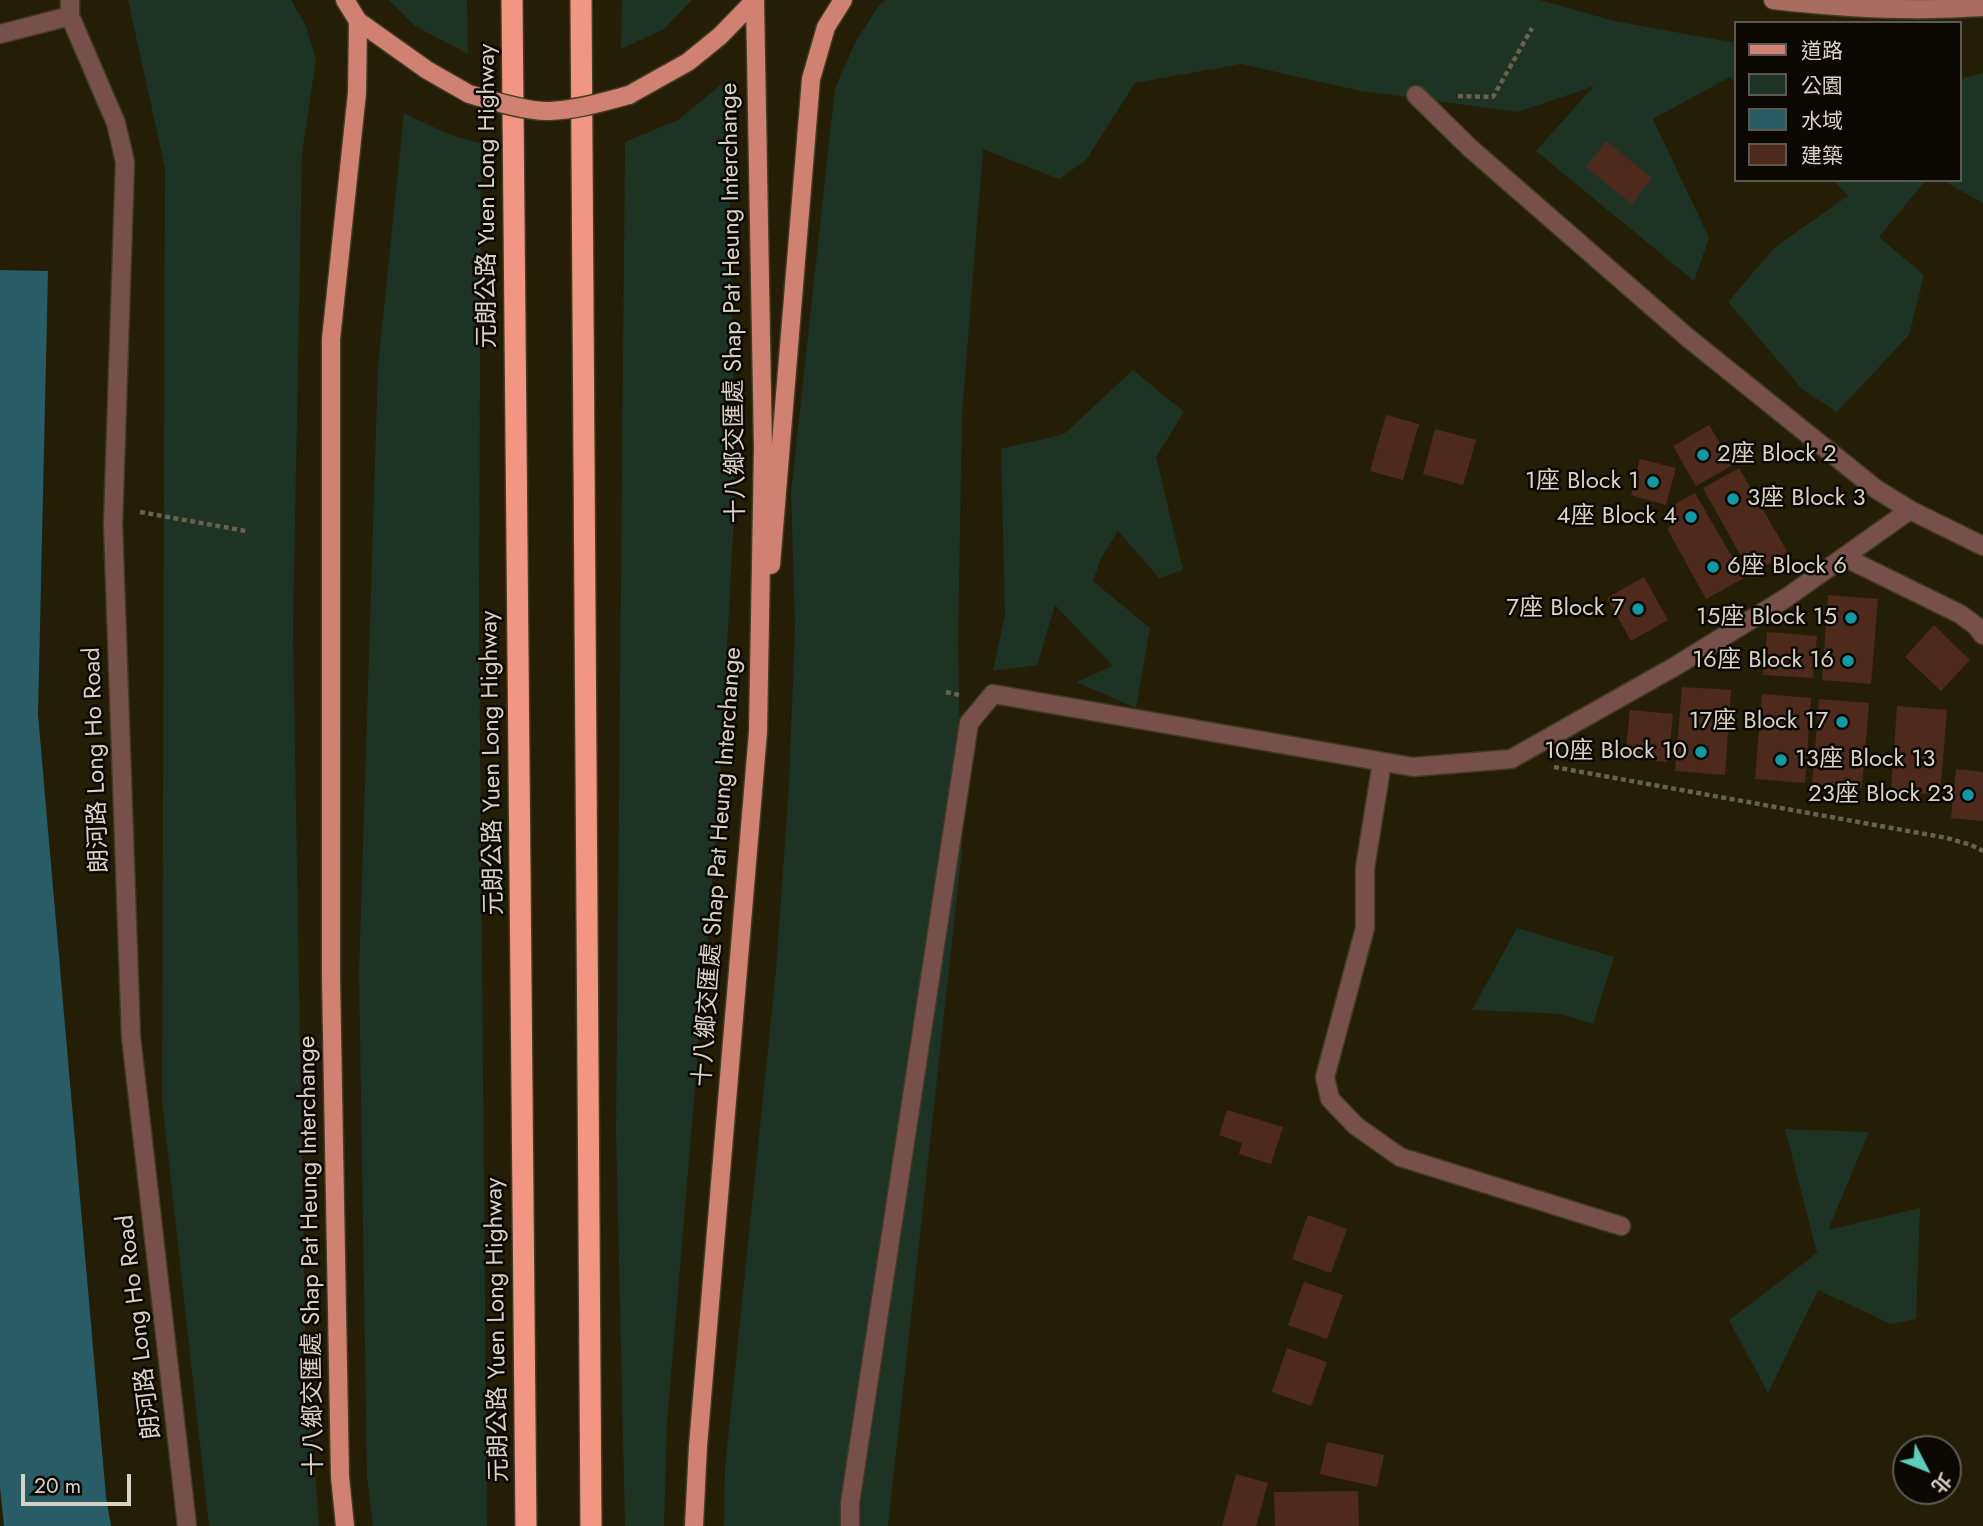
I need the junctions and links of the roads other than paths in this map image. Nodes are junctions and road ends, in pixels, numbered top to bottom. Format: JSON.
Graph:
{"nodes":[{"id":1,"x":345,"y":0,"type":"edge"},
{"id":2,"x":512,"y":0,"type":"edge"},
{"id":3,"x":581,"y":0,"type":"edge"},
{"id":4,"x":755,"y":0,"type":"edge"},
{"id":5,"x":843,"y":0,"type":"edge"},
{"id":6,"x":1773,"y":0,"type":"edge"},
{"id":7,"x":1983,"y":7,"type":"edge"},
{"id":8,"x":70,"y":8,"type":"edge"},
{"id":9,"x":358,"y":21,"type":"junction"},
{"id":10,"x":0,"y":34,"type":"edge"},
{"id":11,"x":1416,"y":95,"type":"road end"},
{"id":12,"x":1910,"y":510,"type":"junction"},
{"id":13,"x":1983,"y":545,"type":"edge"},
{"id":14,"x":1844,"y":557,"type":"junction"},
{"id":15,"x":1983,"y":635,"type":"edge"},
{"id":16,"x":758,"y":732,"type":"junction"},
{"id":17,"x":1382,"y":762,"type":"junction"},
{"id":18,"x":1620,"y":1226,"type":"dead end"},
{"id":19,"x":187,"y":1526,"type":"edge"},
{"id":20,"x":345,"y":1526,"type":"edge"},
{"id":21,"x":526,"y":1526,"type":"edge"},
{"id":22,"x":591,"y":1526,"type":"edge"},
{"id":23,"x":694,"y":1526,"type":"edge"},
{"id":24,"x":850,"y":1526,"type":"edge"}],
"edges":[{"from":1,"to":9,"type":"main road","name":"十八鄉交匯處 Shap Pat Heung Interchange"},
{"from":2,"to":21,"type":"highway","name":"元朗公路 Yuen Long Highway"},
{"from":3,"to":22,"type":"highway"},
{"from":4,"to":9,"type":"main road","name":"十八鄉交匯處 Shap Pat Heung Interchange","bridge":true},
{"from":4,"to":16,"type":"main road","name":"十八鄉交匯處 Shap Pat Heung Interchange"},
{"from":5,"to":16,"type":"main road"},
{"from":6,"to":7,"type":"main road"},
{"from":8,"to":10,"type":"street"},
{"from":8,"to":19,"type":"street","name":"朗河路 Long Ho Road"},
{"from":9,"to":20,"type":"main road","name":"十八鄉交匯處 Shap Pat Heung Interchange"},
{"from":11,"to":12,"type":"street"},
{"from":12,"to":13,"type":"street"},
{"from":12,"to":14,"type":"street"},
{"from":14,"to":15,"type":"street"},
{"from":14,"to":17,"type":"street"},
{"from":16,"to":23,"type":"main road","name":"十八鄉交匯處 Shap Pat Heung Interchange"},
{"from":17,"to":18,"type":"street"},
{"from":17,"to":24,"type":"street"}]}
